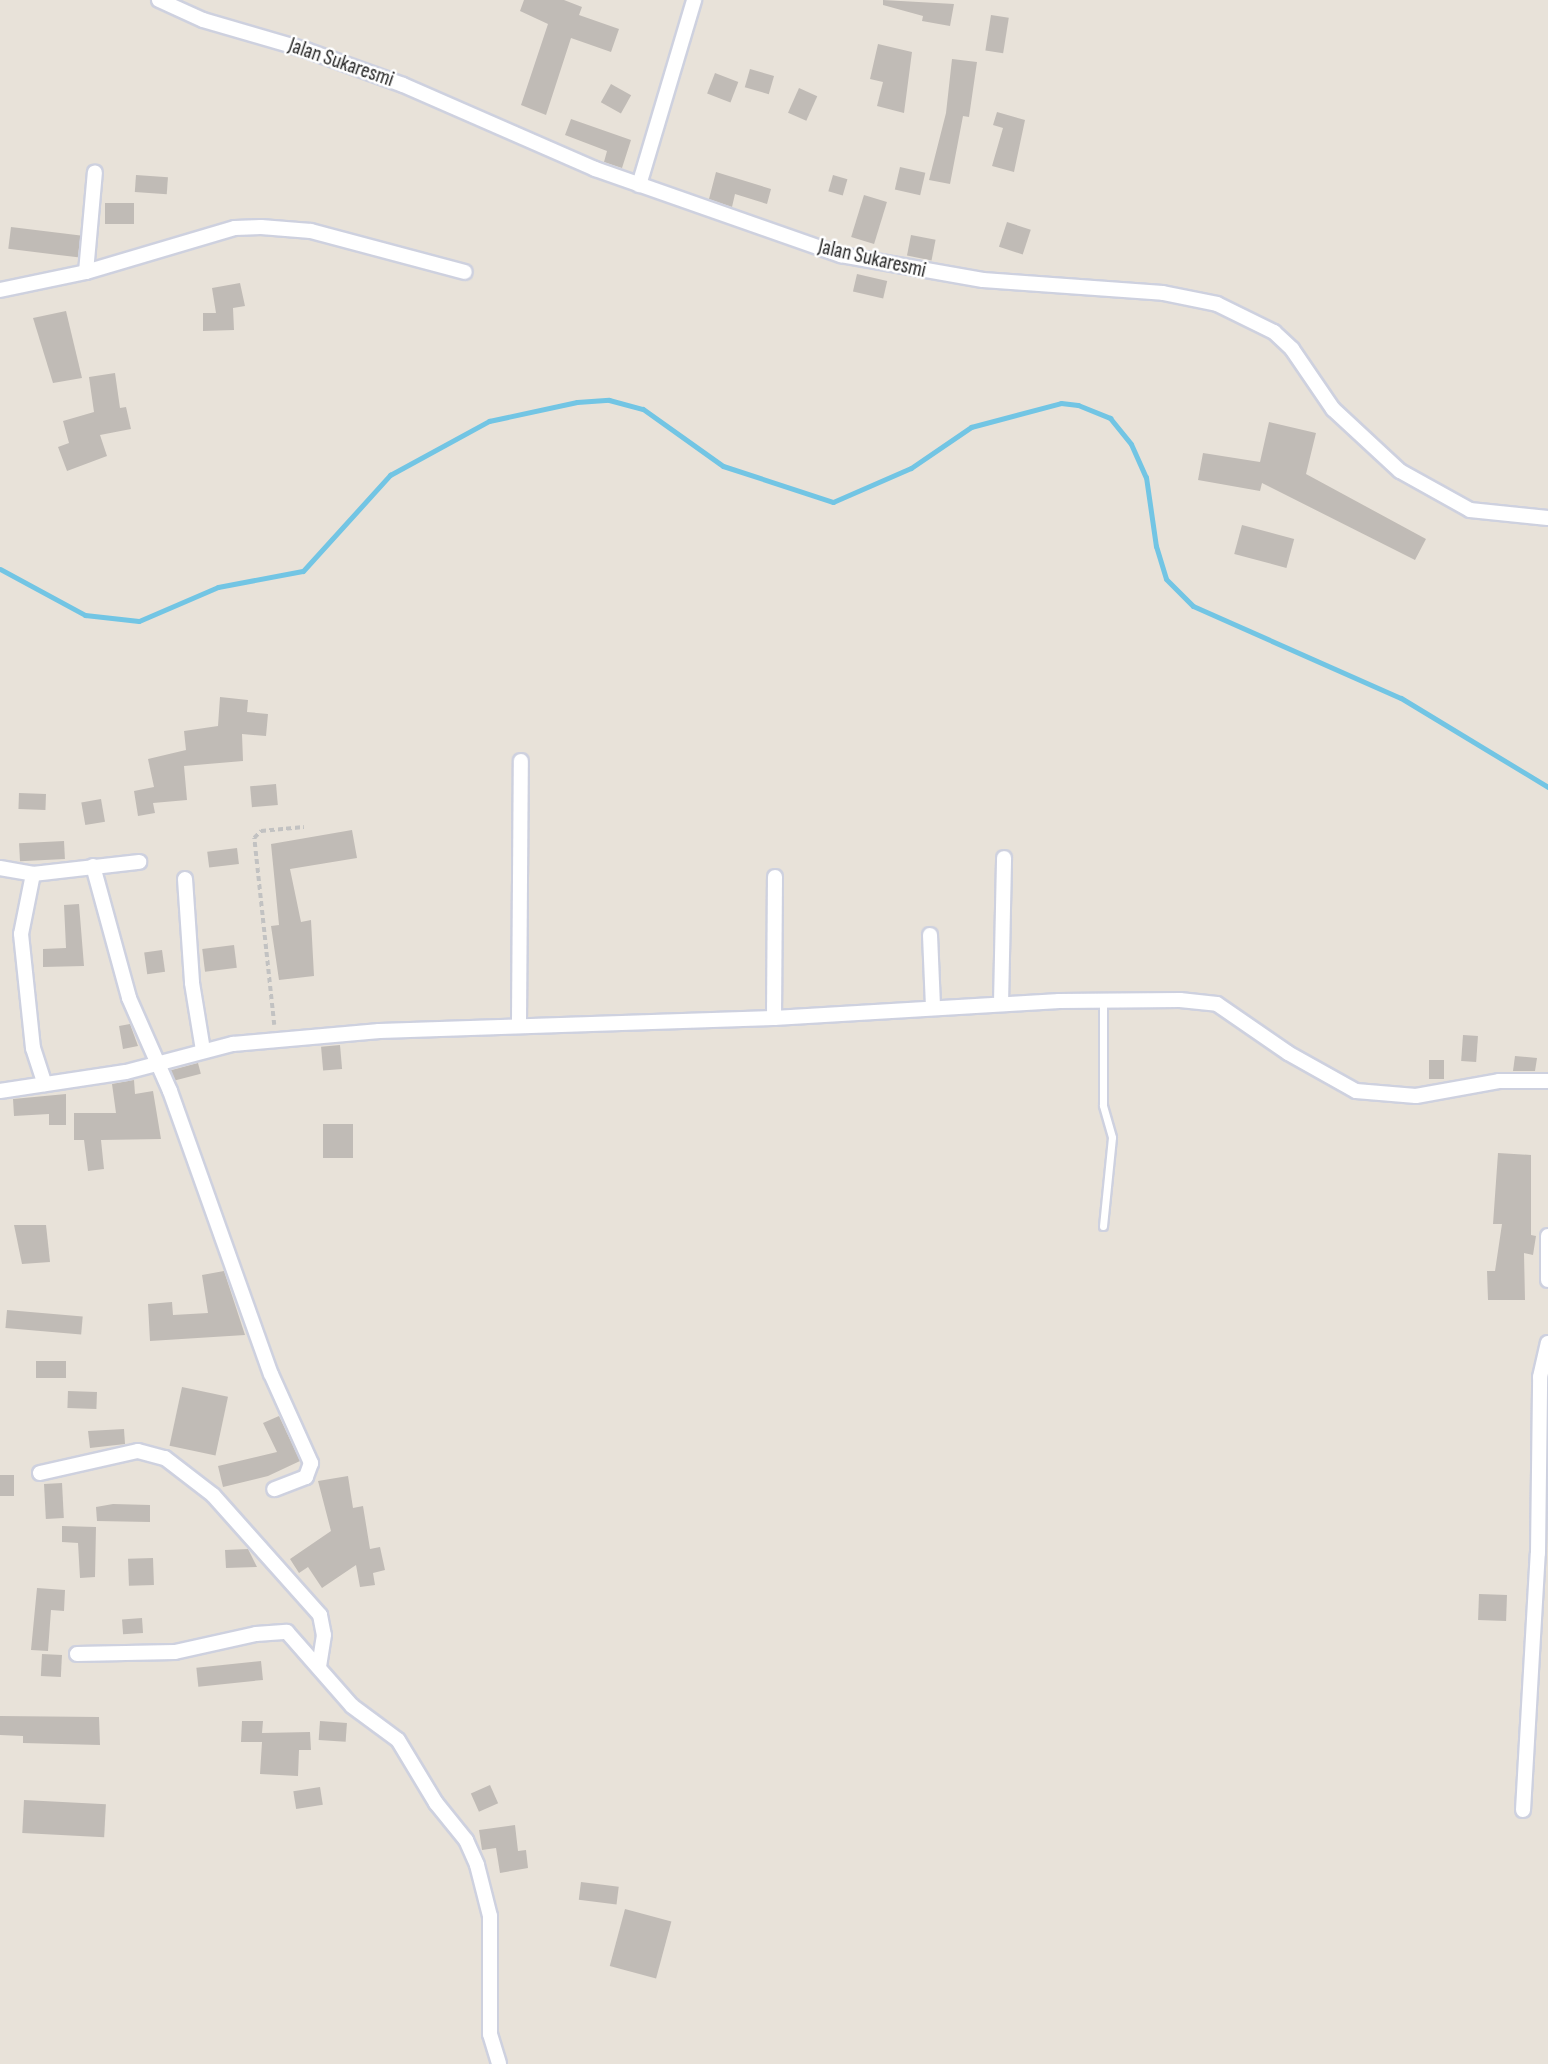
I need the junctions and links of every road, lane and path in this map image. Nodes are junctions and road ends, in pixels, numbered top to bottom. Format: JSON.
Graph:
{"nodes":[{"id":1,"x":159,"y":0,"type":"edge"},
{"id":2,"x":694,"y":0,"type":"edge"},
{"id":3,"x":95,"y":172,"type":"dead end"},
{"id":4,"x":639,"y":186,"type":"junction"},
{"id":5,"x":86,"y":272,"type":"junction"},
{"id":6,"x":465,"y":272,"type":"dead end"},
{"id":7,"x":0,"y":290,"type":"edge"},
{"id":8,"x":1548,"y":518,"type":"edge"},
{"id":9,"x":521,"y":761,"type":"dead end"},
{"id":10,"x":304,"y":827,"type":"dead end"},
{"id":11,"x":1004,"y":858,"type":"dead end"},
{"id":12,"x":139,"y":862,"type":"dead end"},
{"id":13,"x":93,"y":866,"type":"junction"},
{"id":14,"x":0,"y":868,"type":"edge"},
{"id":15,"x":33,"y":874,"type":"junction"},
{"id":16,"x":775,"y":877,"type":"dead end"},
{"id":17,"x":185,"y":879,"type":"dead end"},
{"id":18,"x":930,"y":935,"type":"dead end"},
{"id":19,"x":1103,"y":1001,"type":"junction"},
{"id":20,"x":1002,"y":1004,"type":"junction"},
{"id":21,"x":933,"y":1008,"type":"junction"},
{"id":22,"x":774,"y":1018,"type":"junction"},
{"id":23,"x":519,"y":1023,"type":"junction"},
{"id":24,"x":275,"y":1041,"type":"junction"},
{"id":25,"x":203,"y":1050,"type":"junction"},
{"id":26,"x":156,"y":1063,"type":"junction"},
{"id":27,"x":1548,"y":1081,"type":"edge"},
{"id":28,"x":45,"y":1084,"type":"junction"},
{"id":29,"x":0,"y":1091,"type":"edge"},
{"id":30,"x":1103,"y":1226,"type":"dead end"},
{"id":31,"x":1548,"y":1236,"type":"edge"},
{"id":32,"x":1548,"y":1280,"type":"edge"},
{"id":33,"x":1548,"y":1343,"type":"edge"},
{"id":34,"x":40,"y":1473,"type":"dead end"},
{"id":35,"x":274,"y":1489,"type":"dead end"},
{"id":36,"x":77,"y":1654,"type":"dead end"},
{"id":37,"x":319,"y":1667,"type":"junction"},
{"id":38,"x":1523,"y":1810,"type":"dead end"},
{"id":39,"x":499,"y":2064,"type":"edge"}],
"edges":[{"from":1,"to":4,"type":"street","name":"Jalan Sukaresmi"},
{"from":2,"to":4,"type":"street"},
{"from":3,"to":5,"type":"street"},
{"from":4,"to":8,"type":"street","name":"Jalan Sukaresmi"},
{"from":5,"to":6,"type":"street"},
{"from":5,"to":7,"type":"street"},
{"from":9,"to":23,"type":"street"},
{"from":10,"to":24,"type":"path"},
{"from":11,"to":20,"type":"street"},
{"from":12,"to":13,"type":"street"},
{"from":13,"to":15,"type":"street"},
{"from":13,"to":26,"type":"street"},
{"from":14,"to":15,"type":"street"},
{"from":15,"to":28,"type":"street"},
{"from":16,"to":22,"type":"street"},
{"from":17,"to":25,"type":"street"},
{"from":18,"to":21,"type":"street"},
{"from":19,"to":20,"type":"street"},
{"from":19,"to":27,"type":"street"},
{"from":19,"to":30,"type":"lane"},
{"from":20,"to":21,"type":"street"},
{"from":21,"to":22,"type":"street"},
{"from":22,"to":23,"type":"street"},
{"from":23,"to":24,"type":"street"},
{"from":24,"to":25,"type":"street"},
{"from":25,"to":26,"type":"street"},
{"from":26,"to":28,"type":"street"},
{"from":26,"to":35,"type":"street"},
{"from":28,"to":29,"type":"street"},
{"from":31,"to":32,"type":"street"},
{"from":33,"to":38,"type":"street"},
{"from":34,"to":37,"type":"street"},
{"from":36,"to":37,"type":"street"},
{"from":37,"to":39,"type":"street"}]}
